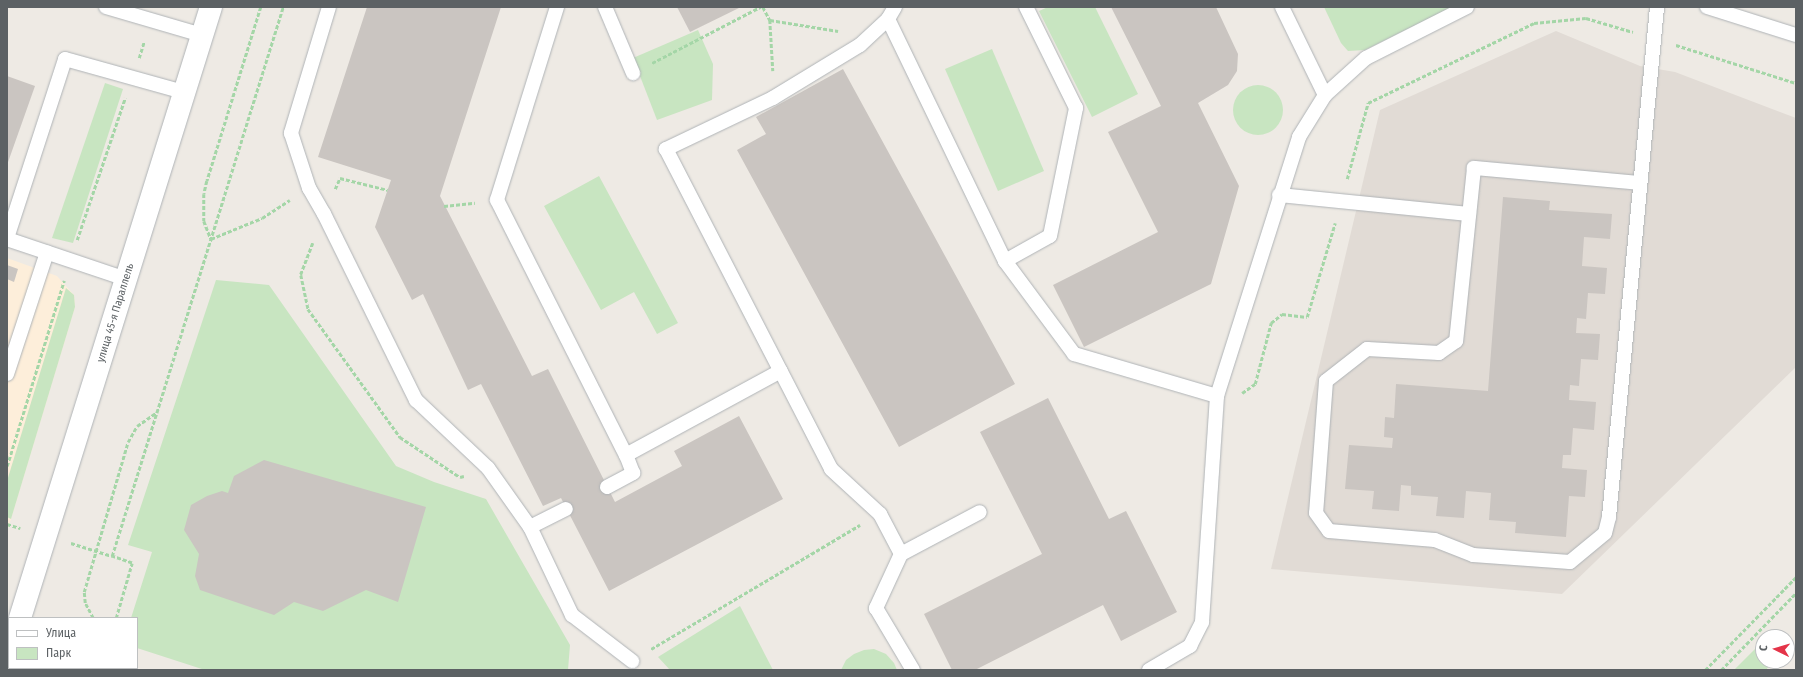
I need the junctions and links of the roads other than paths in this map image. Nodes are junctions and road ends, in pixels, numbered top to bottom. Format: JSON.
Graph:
{"nodes":[{"id":1,"x":106,"y":7,"type":"edge"},
{"id":2,"x":211,"y":7,"type":"edge"},
{"id":3,"x":329,"y":7,"type":"edge"},
{"id":4,"x":556,"y":7,"type":"edge"},
{"id":5,"x":605,"y":7,"type":"edge"},
{"id":6,"x":1026,"y":7,"type":"edge"},
{"id":7,"x":1282,"y":7,"type":"edge"},
{"id":8,"x":1467,"y":7,"type":"edge"},
{"id":9,"x":1657,"y":7,"type":"edge"},
{"id":10,"x":1707,"y":7,"type":"edge"},
{"id":11,"x":891,"y":13,"type":"edge"},
{"id":12,"x":202,"y":35,"type":"junction"},
{"id":13,"x":1796,"y":35,"type":"edge"},
{"id":14,"x":633,"y":73,"type":"road end"},
{"id":15,"x":183,"y":92,"type":"junction"},
{"id":16,"x":1325,"y":95,"type":"junction"},
{"id":17,"x":1640,"y":183,"type":"junction"},
{"id":18,"x":1279,"y":195,"type":"junction"},
{"id":19,"x":1470,"y":214,"type":"junction"},
{"id":20,"x":7,"y":239,"type":"edge"},
{"id":21,"x":47,"y":252,"type":"junction"},
{"id":22,"x":1005,"y":261,"type":"junction"},
{"id":23,"x":126,"y":279,"type":"junction"},
{"id":24,"x":11,"y":354,"type":"edge"},
{"id":25,"x":781,"y":371,"type":"junction"},
{"id":26,"x":7,"y":374,"type":"edge"},
{"id":27,"x":1217,"y":396,"type":"junction"},
{"id":28,"x":626,"y":455,"type":"junction"},
{"id":29,"x":607,"y":487,"type":"dead end"},
{"id":30,"x":566,"y":509,"type":"dead end"},
{"id":31,"x":980,"y":512,"type":"dead end"},
{"id":32,"x":530,"y":528,"type":"junction"},
{"id":33,"x":901,"y":554,"type":"junction"},
{"id":34,"x":20,"y":617,"type":"edge"},
{"id":35,"x":8,"y":655,"type":"edge"},
{"id":36,"x":7,"y":660,"type":"edge"},
{"id":37,"x":632,"y":661,"type":"road end"},
{"id":38,"x":913,"y":670,"type":"edge"},
{"id":39,"x":1149,"y":670,"type":"edge"}],
"edges":[{"from":1,"to":12,"type":"lane"},
{"from":2,"to":12,"type":"main road","name":"улица 45-я Параллель"},
{"from":3,"to":32,"type":"lane"},
{"from":4,"to":28,"type":"lane"},
{"from":5,"to":14,"type":"lane"},
{"from":6,"to":22,"type":"lane"},
{"from":7,"to":16,"type":"lane"},
{"from":8,"to":16,"type":"lane"},
{"from":9,"to":17,"type":"lane"},
{"from":10,"to":13,"type":"lane"},
{"from":11,"to":22,"type":"lane"},
{"from":11,"to":25,"type":"lane"},
{"from":12,"to":15,"type":"main road","name":"улица 45-я Параллель"},
{"from":15,"to":20,"type":"lane"},
{"from":15,"to":23,"type":"main road","name":"улица 45-я Параллель"},
{"from":16,"to":18,"type":"lane"},
{"from":17,"to":19,"type":"lane"},
{"from":17,"to":19,"type":"lane"},
{"from":18,"to":19,"type":"lane"},
{"from":18,"to":27,"type":"lane"},
{"from":20,"to":21,"type":"lane"},
{"from":21,"to":23,"type":"lane"},
{"from":21,"to":24,"type":"lane"},
{"from":22,"to":27,"type":"lane"},
{"from":23,"to":34,"type":"main road","name":"улица 45-я Параллель"},
{"from":24,"to":26,"type":"lane"},
{"from":25,"to":28,"type":"lane"},
{"from":25,"to":33,"type":"lane"},
{"from":27,"to":39,"type":"lane"},
{"from":28,"to":29,"type":"lane"},
{"from":30,"to":32,"type":"lane"},
{"from":31,"to":33,"type":"lane"},
{"from":32,"to":37,"type":"lane"},
{"from":33,"to":38,"type":"lane"},
{"from":35,"to":36,"type":"main road"}]}
